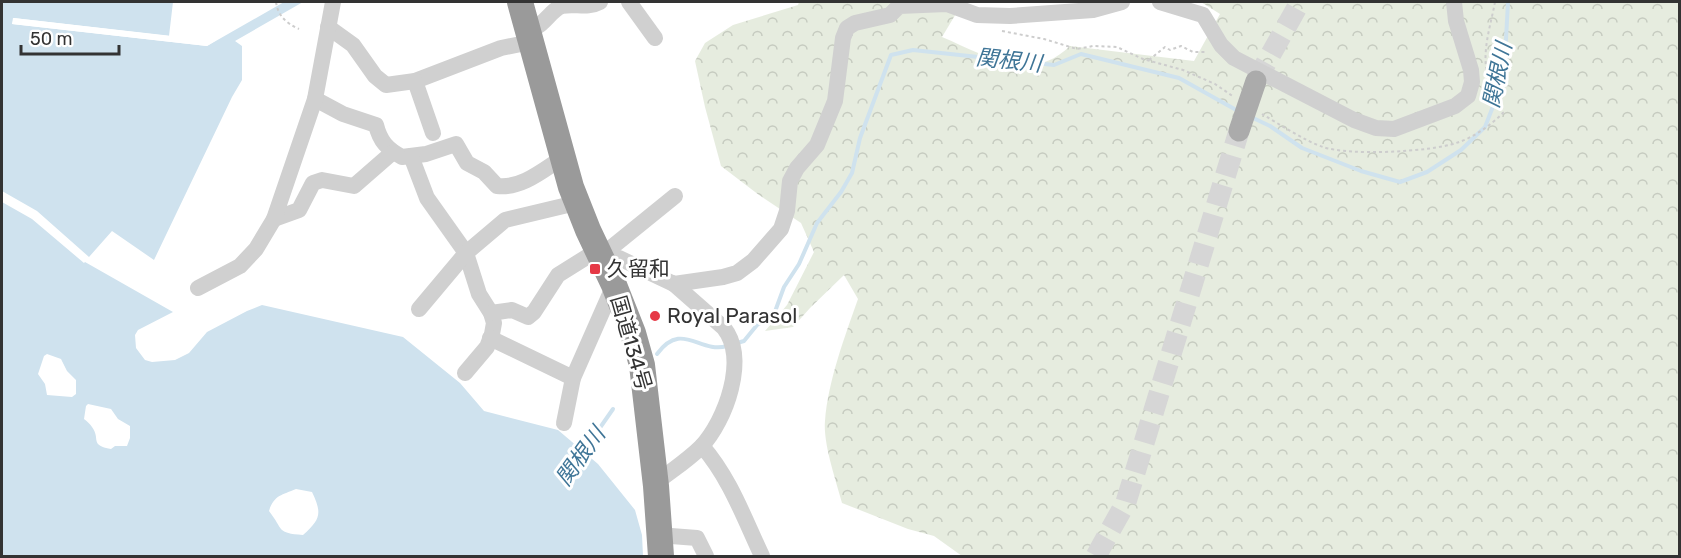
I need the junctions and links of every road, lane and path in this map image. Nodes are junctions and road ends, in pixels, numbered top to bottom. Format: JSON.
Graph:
{"nodes":[{"id":1,"x":276,"y":2,"type":"edge"},
{"id":2,"x":333,"y":2,"type":"edge"},
{"id":3,"x":520,"y":2,"type":"edge"},
{"id":4,"x":600,"y":2,"type":"edge"},
{"id":5,"x":629,"y":2,"type":"edge"},
{"id":6,"x":1122,"y":2,"type":"edge"},
{"id":7,"x":1160,"y":2,"type":"edge"},
{"id":8,"x":1454,"y":2,"type":"edge"},
{"id":9,"x":328,"y":27,"type":"junction"},
{"id":10,"x":299,"y":29,"type":"dead end"},
{"id":11,"x":529,"y":37,"type":"junction"},
{"id":12,"x":655,"y":38,"type":"dead end"},
{"id":13,"x":1212,"y":52,"type":"dead end"},
{"id":14,"x":1149,"y":60,"type":"dead end"},
{"id":15,"x":415,"y":81,"type":"junction"},
{"id":16,"x":1256,"y":81,"type":"tunnel mouth"},
{"id":17,"x":315,"y":99,"type":"junction"},
{"id":18,"x":1239,"y":131,"type":"tunnel mouth"},
{"id":19,"x":433,"y":133,"type":"dead end"},
{"id":20,"x":393,"y":152,"type":"junction"},
{"id":21,"x":411,"y":156,"type":"junction"},
{"id":22,"x":561,"y":158,"type":"junction"},
{"id":23,"x":675,"y":196,"type":"dead end"},
{"id":24,"x":576,"y":203,"type":"junction"},
{"id":25,"x":274,"y":219,"type":"junction"},
{"id":26,"x":466,"y":253,"type":"junction"},
{"id":27,"x":600,"y":255,"type":"junction"},
{"id":28,"x":674,"y":284,"type":"junction"},
{"id":29,"x":614,"y":285,"type":"junction"},
{"id":30,"x":198,"y":288,"type":"dead end"},
{"id":31,"x":419,"y":309,"type":"dead end"},
{"id":32,"x":491,"y":313,"type":"junction"},
{"id":33,"x":490,"y":338,"type":"junction"},
{"id":34,"x":465,"y":373,"type":"dead end"},
{"id":35,"x":573,"y":378,"type":"junction"},
{"id":36,"x":564,"y":423,"type":"dead end"},
{"id":37,"x":702,"y":446,"type":"junction"},
{"id":38,"x":656,"y":486,"type":"junction"},
{"id":39,"x":660,"y":546,"type":"edge"},
{"id":40,"x":706,"y":556,"type":"edge"},
{"id":41,"x":762,"y":556,"type":"edge"}],
"edges":[{"from":1,"to":10,"type":"path"},
{"from":2,"to":9,"type":"street"},
{"from":3,"to":11,"type":"highway","name":"国道134号"},
{"from":4,"to":11,"type":"street"},
{"from":5,"to":12,"type":"street"},
{"from":6,"to":28,"type":"street"},
{"from":7,"to":8,"type":"street"},
{"from":9,"to":15,"type":"street"},
{"from":9,"to":17,"type":"street"},
{"from":11,"to":15,"type":"street"},
{"from":11,"to":22,"type":"highway","name":"国道134号"},
{"from":13,"to":14,"type":"path"},
{"from":15,"to":19,"type":"street"},
{"from":16,"to":18,"type":"main road","bridge":true},
{"from":17,"to":20,"type":"street"},
{"from":17,"to":25,"type":"street"},
{"from":20,"to":21,"type":"street"},
{"from":20,"to":25,"type":"street"},
{"from":21,"to":22,"type":"street"},
{"from":21,"to":26,"type":"street"},
{"from":22,"to":24,"type":"highway","name":"国道134号"},
{"from":23,"to":27,"type":"street"},
{"from":24,"to":26,"type":"street"},
{"from":24,"to":27,"type":"highway","name":"国道134号"},
{"from":25,"to":30,"type":"street"},
{"from":26,"to":31,"type":"street"},
{"from":26,"to":32,"type":"street"},
{"from":27,"to":28,"type":"street"},
{"from":27,"to":29,"type":"highway","name":"国道134号"},
{"from":27,"to":32,"type":"street"},
{"from":28,"to":37,"type":"street"},
{"from":29,"to":35,"type":"street"},
{"from":29,"to":38,"type":"highway","name":"国道134号"},
{"from":32,"to":33,"type":"street"},
{"from":33,"to":34,"type":"street"},
{"from":33,"to":35,"type":"street"},
{"from":35,"to":36,"type":"street"},
{"from":37,"to":38,"type":"street"},
{"from":37,"to":41,"type":"street"},
{"from":38,"to":39,"type":"highway","name":"国道134号"},
{"from":39,"to":40,"type":"street"}]}
